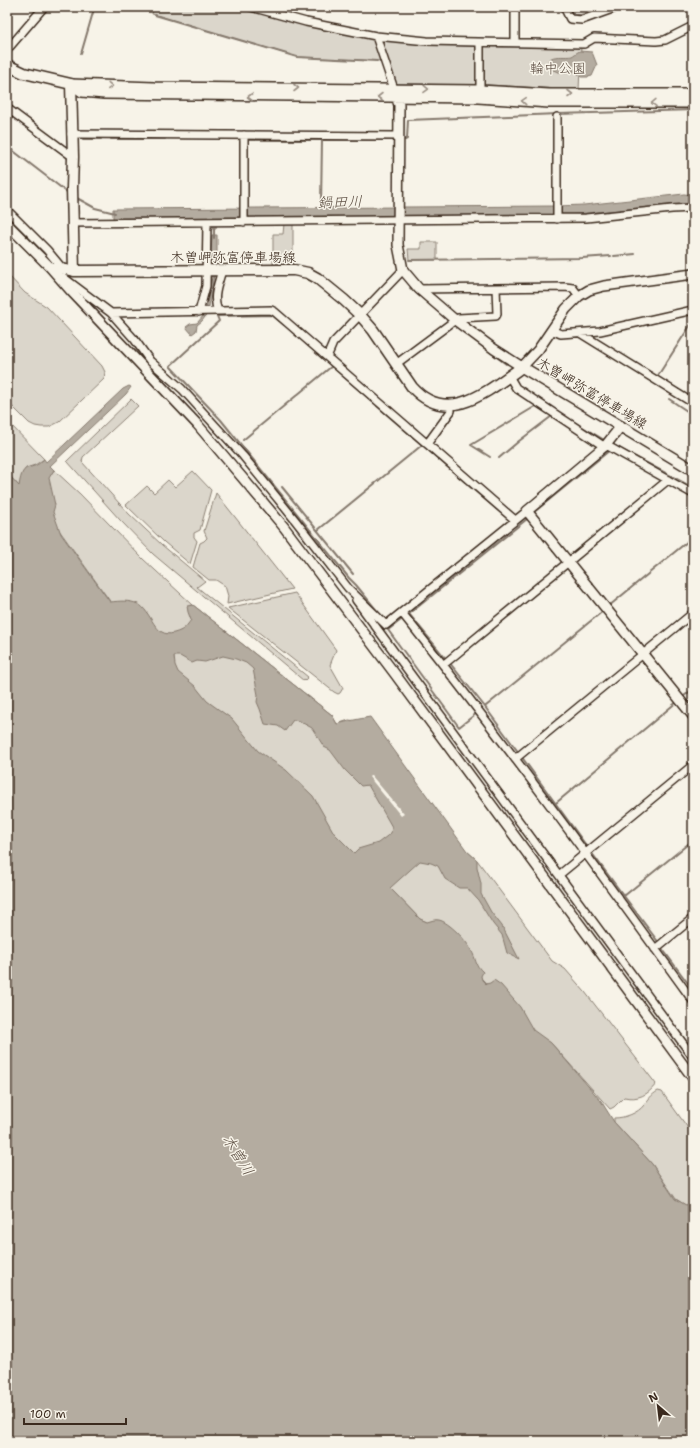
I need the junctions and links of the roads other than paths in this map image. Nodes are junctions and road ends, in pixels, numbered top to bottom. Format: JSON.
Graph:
{"nodes":[{"id":1,"x":44,"y":7,"type":"edge"},
{"id":2,"x":251,"y":7,"type":"edge"},
{"id":3,"x":515,"y":7,"type":"edge"},
{"id":4,"x":564,"y":7,"type":"edge"},
{"id":5,"x":618,"y":7,"type":"edge"},
{"id":6,"x":693,"y":26,"type":"edge"},
{"id":7,"x":376,"y":36,"type":"junction"},
{"id":8,"x":515,"y":42,"type":"junction"},
{"id":9,"x":480,"y":43,"type":"junction"},
{"id":10,"x":7,"y":50,"type":"edge"},
{"id":11,"x":7,"y":65,"type":"edge"},
{"id":12,"x":71,"y":84,"type":"junction"},
{"id":13,"x":480,"y":90,"type":"junction"},
{"id":14,"x":395,"y":93,"type":"junction"},
{"id":15,"x":693,"y":94,"type":"edge"},
{"id":16,"x":693,"y":103,"type":"edge"},
{"id":17,"x":7,"y":108,"type":"edge"},
{"id":18,"x":557,"y":117,"type":"dead end"},
{"id":19,"x":71,"y":134,"type":"junction"},
{"id":20,"x":244,"y":135,"type":"junction"},
{"id":21,"x":398,"y":136,"type":"junction"},
{"id":22,"x":73,"y":157,"type":"junction"},
{"id":23,"x":693,"y":208,"type":"edge"},
{"id":24,"x":7,"y":210,"type":"edge"},
{"id":25,"x":557,"y":217,"type":"junction"},
{"id":26,"x":244,"y":221,"type":"junction"},
{"id":27,"x":398,"y":221,"type":"junction"},
{"id":28,"x":208,"y":222,"type":"junction"},
{"id":29,"x":7,"y":224,"type":"edge"},
{"id":30,"x":72,"y":224,"type":"junction"},
{"id":31,"x":50,"y":267,"type":"junction"},
{"id":32,"x":62,"y":268,"type":"junction"},
{"id":33,"x":213,"y":270,"type":"junction"},
{"id":34,"x":403,"y":270,"type":"junction"},
{"id":35,"x":74,"y":271,"type":"junction"},
{"id":36,"x":693,"y":274,"type":"edge"},
{"id":37,"x":496,"y":288,"type":"junction"},
{"id":38,"x":419,"y":289,"type":"junction"},
{"id":39,"x":579,"y":296,"type":"junction"},
{"id":40,"x":693,"y":310,"type":"edge"},
{"id":41,"x":208,"y":311,"type":"junction"},
{"id":42,"x":111,"y":313,"type":"junction"},
{"id":43,"x":360,"y":315,"type":"junction"},
{"id":44,"x":455,"y":320,"type":"junction"},
{"id":45,"x":551,"y":330,"type":"junction"},
{"id":46,"x":580,"y":333,"type":"junction"},
{"id":47,"x":327,"y":357,"type":"junction"},
{"id":48,"x":396,"y":364,"type":"junction"},
{"id":49,"x":522,"y":367,"type":"junction"},
{"id":50,"x":509,"y":376,"type":"junction"},
{"id":51,"x":693,"y":403,"type":"edge"},
{"id":52,"x":451,"y":406,"type":"junction"},
{"id":53,"x":621,"y":426,"type":"junction"},
{"id":54,"x":427,"y":444,"type":"junction"},
{"id":55,"x":605,"y":446,"type":"junction"},
{"id":56,"x":693,"y":470,"type":"edge"},
{"id":57,"x":668,"y":480,"type":"junction"},
{"id":58,"x":693,"y":494,"type":"edge"},
{"id":59,"x":527,"y":511,"type":"junction"},
{"id":60,"x":515,"y":520,"type":"junction"},
{"id":61,"x":568,"y":562,"type":"junction"},
{"id":62,"x":348,"y":588,"type":"junction"},
{"id":63,"x":402,"y":613,"type":"junction"},
{"id":64,"x":693,"y":613,"type":"edge"},
{"id":65,"x":644,"y":654,"type":"junction"},
{"id":66,"x":443,"y":665,"type":"junction"},
{"id":67,"x":693,"y":716,"type":"edge"},
{"id":68,"x":515,"y":759,"type":"junction"},
{"id":69,"x":693,"y":766,"type":"edge"},
{"id":70,"x":585,"y":854,"type":"junction"},
{"id":71,"x":559,"y":875,"type":"junction"},
{"id":72,"x":693,"y":918,"type":"edge"},
{"id":73,"x":655,"y":949,"type":"junction"},
{"id":74,"x":693,"y":1000,"type":"edge"},
{"id":75,"x":693,"y":1057,"type":"edge"},
{"id":76,"x":693,"y":1078,"type":"edge"}],
"edges":[{"from":1,"to":10,"type":"street"},
{"from":2,"to":7,"type":"street"},
{"from":3,"to":8,"type":"street"},
{"from":4,"to":5,"type":"street"},
{"from":6,"to":8,"type":"street"},
{"from":7,"to":9,"type":"street"},
{"from":7,"to":14,"type":"street"},
{"from":8,"to":9,"type":"street"},
{"from":9,"to":13,"type":"street"},
{"from":11,"to":12,"type":"main road"},
{"from":12,"to":14,"type":"street"},
{"from":12,"to":19,"type":"main road"},
{"from":14,"to":13,"type":"street","one_way":true},
{"from":13,"to":15,"type":"street","one_way":true},
{"from":16,"to":14,"type":"street","one_way":true},
{"from":14,"to":21,"type":"street"},
{"from":17,"to":22,"type":"street"},
{"from":18,"to":25,"type":"street"},
{"from":19,"to":20,"type":"street"},
{"from":19,"to":22,"type":"main road"},
{"from":20,"to":21,"type":"street"},
{"from":20,"to":26,"type":"street"},
{"from":21,"to":27,"type":"street"},
{"from":22,"to":30,"type":"main road"},
{"from":23,"to":25,"type":"street"},
{"from":24,"to":32,"type":"street"},
{"from":25,"to":27,"type":"street"},
{"from":26,"to":27,"type":"street"},
{"from":26,"to":28,"type":"street"},
{"from":27,"to":34,"type":"street"},
{"from":28,"to":30,"type":"street"},
{"from":28,"to":33,"type":"street"},
{"from":29,"to":31,"type":"street"},
{"from":30,"to":35,"type":"main road"},
{"from":31,"to":32,"type":"street"},
{"from":31,"to":42,"type":"street"},
{"from":31,"to":76,"type":"street"},
{"from":32,"to":35,"type":"street"},
{"from":33,"to":35,"type":"main road","name":"木曽岬弥富停車場線"},
{"from":33,"to":41,"type":"street"},
{"from":33,"to":41,"type":"street"},
{"from":33,"to":43,"type":"main road","name":"木曽岬弥富停車場線"},
{"from":34,"to":38,"type":"street"},
{"from":34,"to":43,"type":"street"},
{"from":36,"to":39,"type":"street"},
{"from":37,"to":38,"type":"street"},
{"from":37,"to":39,"type":"street"},
{"from":37,"to":44,"type":"street"},
{"from":38,"to":44,"type":"street"},
{"from":39,"to":45,"type":"street"},
{"from":40,"to":46,"type":"street"},
{"from":41,"to":42,"type":"street"},
{"from":41,"to":47,"type":"street"},
{"from":42,"to":62,"type":"street"},
{"from":43,"to":47,"type":"street"},
{"from":43,"to":48,"type":"main road","name":"木曽岬弥富停車場線"},
{"from":44,"to":48,"type":"street"},
{"from":44,"to":49,"type":"street"},
{"from":45,"to":46,"type":"street"},
{"from":45,"to":49,"type":"street"},
{"from":46,"to":51,"type":"street"},
{"from":47,"to":54,"type":"street"},
{"from":48,"to":52,"type":"main road","name":"木曽岬弥富停車場線"},
{"from":49,"to":50,"type":"main road","name":"木曽岬弥富停車場線"},
{"from":49,"to":53,"type":"main road","name":"木曽岬弥富停車場線"},
{"from":50,"to":52,"type":"main road","name":"木曽岬弥富停車場線"},
{"from":50,"to":55,"type":"street"},
{"from":52,"to":54,"type":"street"},
{"from":53,"to":55,"type":"street"},
{"from":53,"to":56,"type":"main road","name":"木曽岬弥富停車場線"},
{"from":54,"to":60,"type":"street"},
{"from":55,"to":57,"type":"street"},
{"from":55,"to":59,"type":"street"},
{"from":57,"to":58,"type":"street"},
{"from":57,"to":61,"type":"street"},
{"from":59,"to":60,"type":"street"},
{"from":59,"to":61,"type":"street"},
{"from":60,"to":63,"type":"street"},
{"from":61,"to":65,"type":"street"},
{"from":61,"to":66,"type":"street"},
{"from":62,"to":63,"type":"street"},
{"from":62,"to":71,"type":"street"},
{"from":63,"to":66,"type":"street"},
{"from":64,"to":65,"type":"street"},
{"from":65,"to":67,"type":"street"},
{"from":65,"to":68,"type":"street"},
{"from":66,"to":68,"type":"street"},
{"from":68,"to":70,"type":"street"},
{"from":69,"to":70,"type":"street"},
{"from":70,"to":71,"type":"street"},
{"from":70,"to":73,"type":"street"},
{"from":71,"to":75,"type":"street"},
{"from":72,"to":73,"type":"street"},
{"from":73,"to":74,"type":"street"}]}
